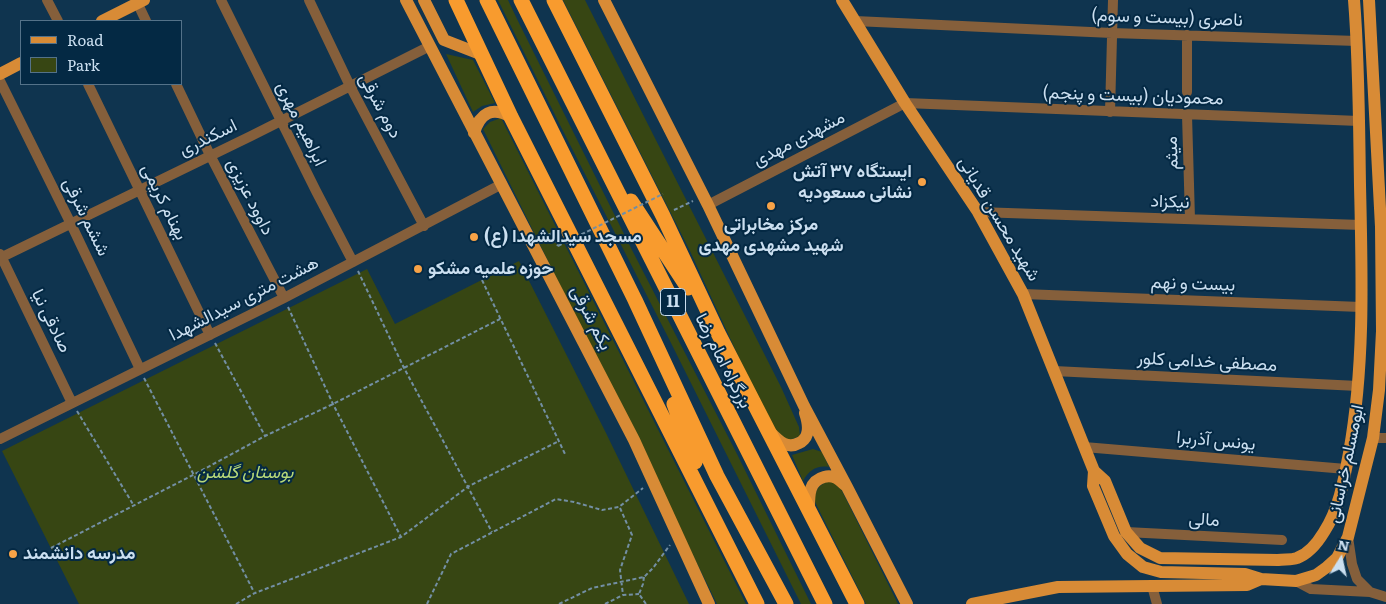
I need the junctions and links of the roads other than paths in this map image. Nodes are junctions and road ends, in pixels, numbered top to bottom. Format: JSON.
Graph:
{"nodes":[{"id":1,"x":47,"y":0,"type":"edge"},
{"id":2,"x":221,"y":0,"type":"edge"},
{"id":3,"x":309,"y":0,"type":"edge"},
{"id":4,"x":406,"y":0,"type":"edge"},
{"id":5,"x":424,"y":0,"type":"edge"},
{"id":6,"x":456,"y":0,"type":"edge"},
{"id":7,"x":487,"y":0,"type":"edge"},
{"id":8,"x":521,"y":0,"type":"edge"},
{"id":9,"x":554,"y":0,"type":"edge"},
{"id":10,"x":604,"y":0,"type":"edge"},
{"id":11,"x":842,"y":0,"type":"edge"},
{"id":12,"x":1113,"y":0,"type":"edge"},
{"id":13,"x":1344,"y":0,"type":"edge"},
{"id":14,"x":1354,"y":0,"type":"edge"},
{"id":15,"x":1369,"y":0,"type":"edge"},
{"id":16,"x":139,"y":1,"type":"edge"},
{"id":17,"x":57,"y":20,"type":"edge"},
{"id":18,"x":104,"y":20,"type":"edge"},
{"id":19,"x":146,"y":20,"type":"edge"},
{"id":20,"x":1356,"y":20,"type":"junction"},
{"id":21,"x":856,"y":21,"type":"junction"},
{"id":22,"x":1112,"y":33,"type":"junction"},
{"id":23,"x":1187,"y":35,"type":"junction"},
{"id":24,"x":1357,"y":41,"type":"junction"},
{"id":25,"x":1370,"y":42,"type":"junction"},
{"id":26,"x":430,"y":46,"type":"junction"},
{"id":27,"x":480,"y":54,"type":"junction"},
{"id":28,"x":20,"y":64,"type":"edge"},
{"id":29,"x":0,"y":74,"type":"edge"},
{"id":30,"x":0,"y":81,"type":"edge"},
{"id":31,"x":88,"y":85,"type":"edge"},
{"id":32,"x":176,"y":85,"type":"edge"},
{"id":33,"x":350,"y":86,"type":"junction"},
{"id":34,"x":1187,"y":92,"type":"dead end"},
{"id":35,"x":905,"y":103,"type":"junction"},
{"id":36,"x":1110,"y":112,"type":"junction"},
{"id":37,"x":1187,"y":115,"type":"junction"},
{"id":38,"x":511,"y":117,"type":"junction"},
{"id":39,"x":281,"y":120,"type":"junction"},
{"id":40,"x":1359,"y":121,"type":"junction"},
{"id":41,"x":474,"y":133,"type":"junction"},
{"id":42,"x":591,"y":140,"type":"junction"},
{"id":43,"x":210,"y":155,"type":"junction"},
{"id":44,"x":502,"y":184,"type":"junction"},
{"id":45,"x":140,"y":190,"type":"junction"},
{"id":46,"x":706,"y":200,"type":"junction"},
{"id":47,"x":978,"y":212,"type":"junction"},
{"id":48,"x":1190,"y":219,"type":"junction"},
{"id":49,"x":71,"y":224,"type":"junction"},
{"id":50,"x":1361,"y":225,"type":"junction"},
{"id":51,"x":424,"y":226,"type":"junction"},
{"id":52,"x":0,"y":256,"type":"edge"},
{"id":53,"x":353,"y":262,"type":"junction"},
{"id":54,"x":1383,"y":283,"type":"edge"},
{"id":55,"x":1023,"y":294,"type":"junction"},
{"id":56,"x":284,"y":298,"type":"junction"},
{"id":57,"x":634,"y":300,"type":"junction"},
{"id":58,"x":1361,"y":307,"type":"junction"},
{"id":59,"x":1384,"y":328,"type":"edge"},
{"id":60,"x":718,"y":333,"type":"junction"},
{"id":61,"x":210,"y":335,"type":"junction"},
{"id":62,"x":1384,"y":355,"type":"edge"},
{"id":63,"x":140,"y":369,"type":"junction"},
{"id":64,"x":1054,"y":371,"type":"junction"},
{"id":65,"x":1358,"y":386,"type":"junction"},
{"id":66,"x":72,"y":403,"type":"junction"},
{"id":67,"x":804,"y":406,"type":"junction"},
{"id":68,"x":767,"y":428,"type":"junction"},
{"id":69,"x":1,"y":435,"type":"edge"},
{"id":70,"x":1373,"y":438,"type":"junction"},
{"id":71,"x":1386,"y":438,"type":"edge"},
{"id":72,"x":1084,"y":447,"type":"junction"},
{"id":73,"x":1346,"y":469,"type":"junction"},
{"id":74,"x":1094,"y":471,"type":"junction"},
{"id":75,"x":847,"y":487,"type":"junction"},
{"id":76,"x":809,"y":510,"type":"junction"},
{"id":77,"x":1126,"y":532,"type":"junction"},
{"id":78,"x":723,"y":536,"type":"junction"},
{"id":79,"x":1348,"y":537,"type":"junction"},
{"id":80,"x":1282,"y":540,"type":"dead end"},
{"id":81,"x":1160,"y":558,"type":"joint"},
{"id":82,"x":1261,"y":579,"type":"junction"},
{"id":83,"x":1296,"y":581,"type":"junction"},
{"id":84,"x":1152,"y":586,"type":"junction"},
{"id":85,"x":1370,"y":592,"type":"junction"},
{"id":86,"x":1386,"y":597,"type":"edge"},
{"id":87,"x":709,"y":604,"type":"edge"},
{"id":88,"x":757,"y":604,"type":"edge"},
{"id":89,"x":786,"y":604,"type":"edge"},
{"id":90,"x":825,"y":604,"type":"edge"},
{"id":91,"x":857,"y":604,"type":"edge"},
{"id":92,"x":907,"y":604,"type":"edge"},
{"id":93,"x":972,"y":604,"type":"edge"},
{"id":94,"x":1157,"y":604,"type":"edge"}],
"edges":[{"from":1,"to":17,"type":"street"},
{"from":2,"to":39,"type":"street","name":"ابراهیم مهری"},
{"from":3,"to":33,"type":"street","name":"دوم شرقی"},
{"from":4,"to":26,"type":"main road","name":"یکم شرقی"},
{"from":5,"to":27,"type":"main road"},
{"from":6,"to":27,"type":"highway"},
{"from":7,"to":57,"type":"highway","number":"11"},
{"from":8,"to":42,"type":"highway","name":"بزرگراه امام رضا","number":"11"},
{"from":9,"to":60,"type":"highway"},
{"from":10,"to":46,"type":"main road"},
{"from":11,"to":21,"type":"main road","name":"شهید محسن قدیانی"},
{"from":12,"to":22,"type":"street"},
{"from":13,"to":20,"type":"main road"},
{"from":14,"to":20,"type":"main road","name":"ابومسلم خراسانی"},
{"from":15,"to":25,"type":"main road","name":"ابومسلم خراسانی"},
{"from":16,"to":18,"type":"main road"},
{"from":16,"to":19,"type":"street"},
{"from":20,"to":24,"type":"main road","name":"ابومسلم خراسانی"},
{"from":21,"to":22,"type":"street","name":"ناصری (بیست و سوم)"},
{"from":21,"to":35,"type":"main road","name":"شهید محسن قدیانی"},
{"from":22,"to":23,"type":"street","name":"ناصری (بیست و سوم)"},
{"from":22,"to":36,"type":"street"},
{"from":23,"to":24,"type":"street","name":"ناصری (بیست و سوم)"},
{"from":23,"to":34,"type":"street"},
{"from":24,"to":25,"type":"main road"},
{"from":24,"to":40,"type":"main road","name":"ابومسلم خراسانی"},
{"from":25,"to":54,"type":"main road","name":"ابومسلم خراسانی"},
{"from":26,"to":33,"type":"street","name":"اسکندری"},
{"from":26,"to":41,"type":"main road","name":"یکم شرقی"},
{"from":27,"to":38,"type":"highway"},
{"from":28,"to":29,"type":"main road"},
{"from":30,"to":49,"type":"street","name":"ششم شرقی"},
{"from":31,"to":45,"type":"street","name":"بهنام کریمی"},
{"from":32,"to":43,"type":"street","name":"داوود عزیزی"},
{"from":33,"to":39,"type":"street","name":"اسکندری"},
{"from":33,"to":51,"type":"street","name":"دوم شرقی"},
{"from":35,"to":36,"type":"street","name":"محمودیان (بیست و پنجم)"},
{"from":35,"to":46,"type":"street","name":"مشهدی مهدی"},
{"from":35,"to":47,"type":"main road","name":"شهید محسن قدیانی"},
{"from":36,"to":37,"type":"street","name":"محمودیان (بیست و پنجم)"},
{"from":37,"to":40,"type":"street","name":"محمودیان (بیست و پنجم)"},
{"from":37,"to":48,"type":"street","name":"میثم"},
{"from":38,"to":41,"type":"main road"},
{"from":38,"to":78,"type":"highway"},
{"from":39,"to":43,"type":"street","name":"اسکندری"},
{"from":39,"to":53,"type":"street","name":"ابراهیم مهری"},
{"from":40,"to":50,"type":"main road","name":"ابومسلم خراسانی"},
{"from":41,"to":44,"type":"main road","name":"یکم شرقی"},
{"from":42,"to":60,"type":"highway"},
{"from":42,"to":90,"type":"highway","name":"بزرگراه امام رضا","number":"11"},
{"from":43,"to":45,"type":"street","name":"اسکندری"},
{"from":43,"to":56,"type":"street","name":"داوود عزیزی"},
{"from":44,"to":51,"type":"street","name":"هشت متری سیدالشهدا"},
{"from":44,"to":87,"type":"main road","name":"یکم شرقی"},
{"from":45,"to":49,"type":"street","name":"اسکندری"},
{"from":45,"to":61,"type":"street","name":"بهنام کریمی"},
{"from":46,"to":67,"type":"main road"},
{"from":47,"to":48,"type":"street","name":"نیکزاد"},
{"from":47,"to":55,"type":"main road","name":"شهید محسن قدیانی"},
{"from":48,"to":50,"type":"street","name":"نیکزاد"},
{"from":49,"to":52,"type":"street","name":"اسکندری"},
{"from":49,"to":63,"type":"street","name":"ششم شرقی"},
{"from":50,"to":58,"type":"main road","name":"ابومسلم خراسانی"},
{"from":51,"to":53,"type":"street","name":"هشت متری سیدالشهدا"},
{"from":52,"to":66,"type":"street","name":"صادقی نیا"},
{"from":53,"to":56,"type":"street","name":"هشت متری سیدالشهدا"},
{"from":54,"to":59,"type":"main road","name":"ابومسلم خراسانی"},
{"from":55,"to":58,"type":"street","name":"بیست و نهم"},
{"from":55,"to":64,"type":"main road","name":"شهید محسن قدیانی"},
{"from":56,"to":61,"type":"street","name":"هشت متری سیدالشهدا"},
{"from":57,"to":78,"type":"highway"},
{"from":57,"to":89,"type":"highway","number":"11"},
{"from":58,"to":65,"type":"main road","name":"ابومسلم خراسانی"},
{"from":59,"to":62,"type":"main road","name":"ابومسلم خراسانی"},
{"from":60,"to":68,"type":"highway"},
{"from":61,"to":63,"type":"street","name":"هشت متری سیدالشهدا"},
{"from":62,"to":70,"type":"main road","name":"ابومسلم خراسانی"},
{"from":63,"to":66,"type":"street","name":"هشت متری سیدالشهدا"},
{"from":64,"to":65,"type":"street","name":"مصطفی خدامی کلور"},
{"from":64,"to":72,"type":"main road","name":"شهید محسن قدیانی"},
{"from":65,"to":73,"type":"main road","name":"ابومسلم خراسانی"},
{"from":66,"to":69,"type":"street","name":"هشت متری سیدالشهدا"},
{"from":67,"to":68,"type":"main road"},
{"from":67,"to":75,"type":"main road"},
{"from":68,"to":76,"type":"highway"},
{"from":70,"to":71,"type":"street"},
{"from":70,"to":79,"type":"main road","name":"ابومسلم خراسانی"},
{"from":72,"to":73,"type":"street","name":"یونس آذربرا"},
{"from":72,"to":74,"type":"main road","name":"شهید محسن قدیانی"},
{"from":73,"to":81,"type":"main road","name":"ابومسلم خراسانی"},
{"from":74,"to":77,"type":"main road","name":"شهید محسن قدیانی"},
{"from":74,"to":82,"type":"main road","name":"شهید محسن قدیانی"},
{"from":75,"to":76,"type":"main road"},
{"from":75,"to":92,"type":"main road"},
{"from":76,"to":91,"type":"highway"},
{"from":77,"to":80,"type":"street","name":"مالی"},
{"from":77,"to":81,"type":"main road","name":"شهید محسن قدیانی"},
{"from":78,"to":88,"type":"highway"},
{"from":79,"to":83,"type":"main road","name":"ابومسلم خراسانی"},
{"from":79,"to":85,"type":"street"},
{"from":82,"to":83,"type":"main road","name":"ابومسلم خراسانی"},
{"from":82,"to":84,"type":"main road","name":"ابومسلم خراسانی"},
{"from":83,"to":85,"type":"street"},
{"from":84,"to":93,"type":"main road","name":"ابومسلم خراسانی"},
{"from":84,"to":94,"type":"street"},
{"from":85,"to":86,"type":"street"}]}
